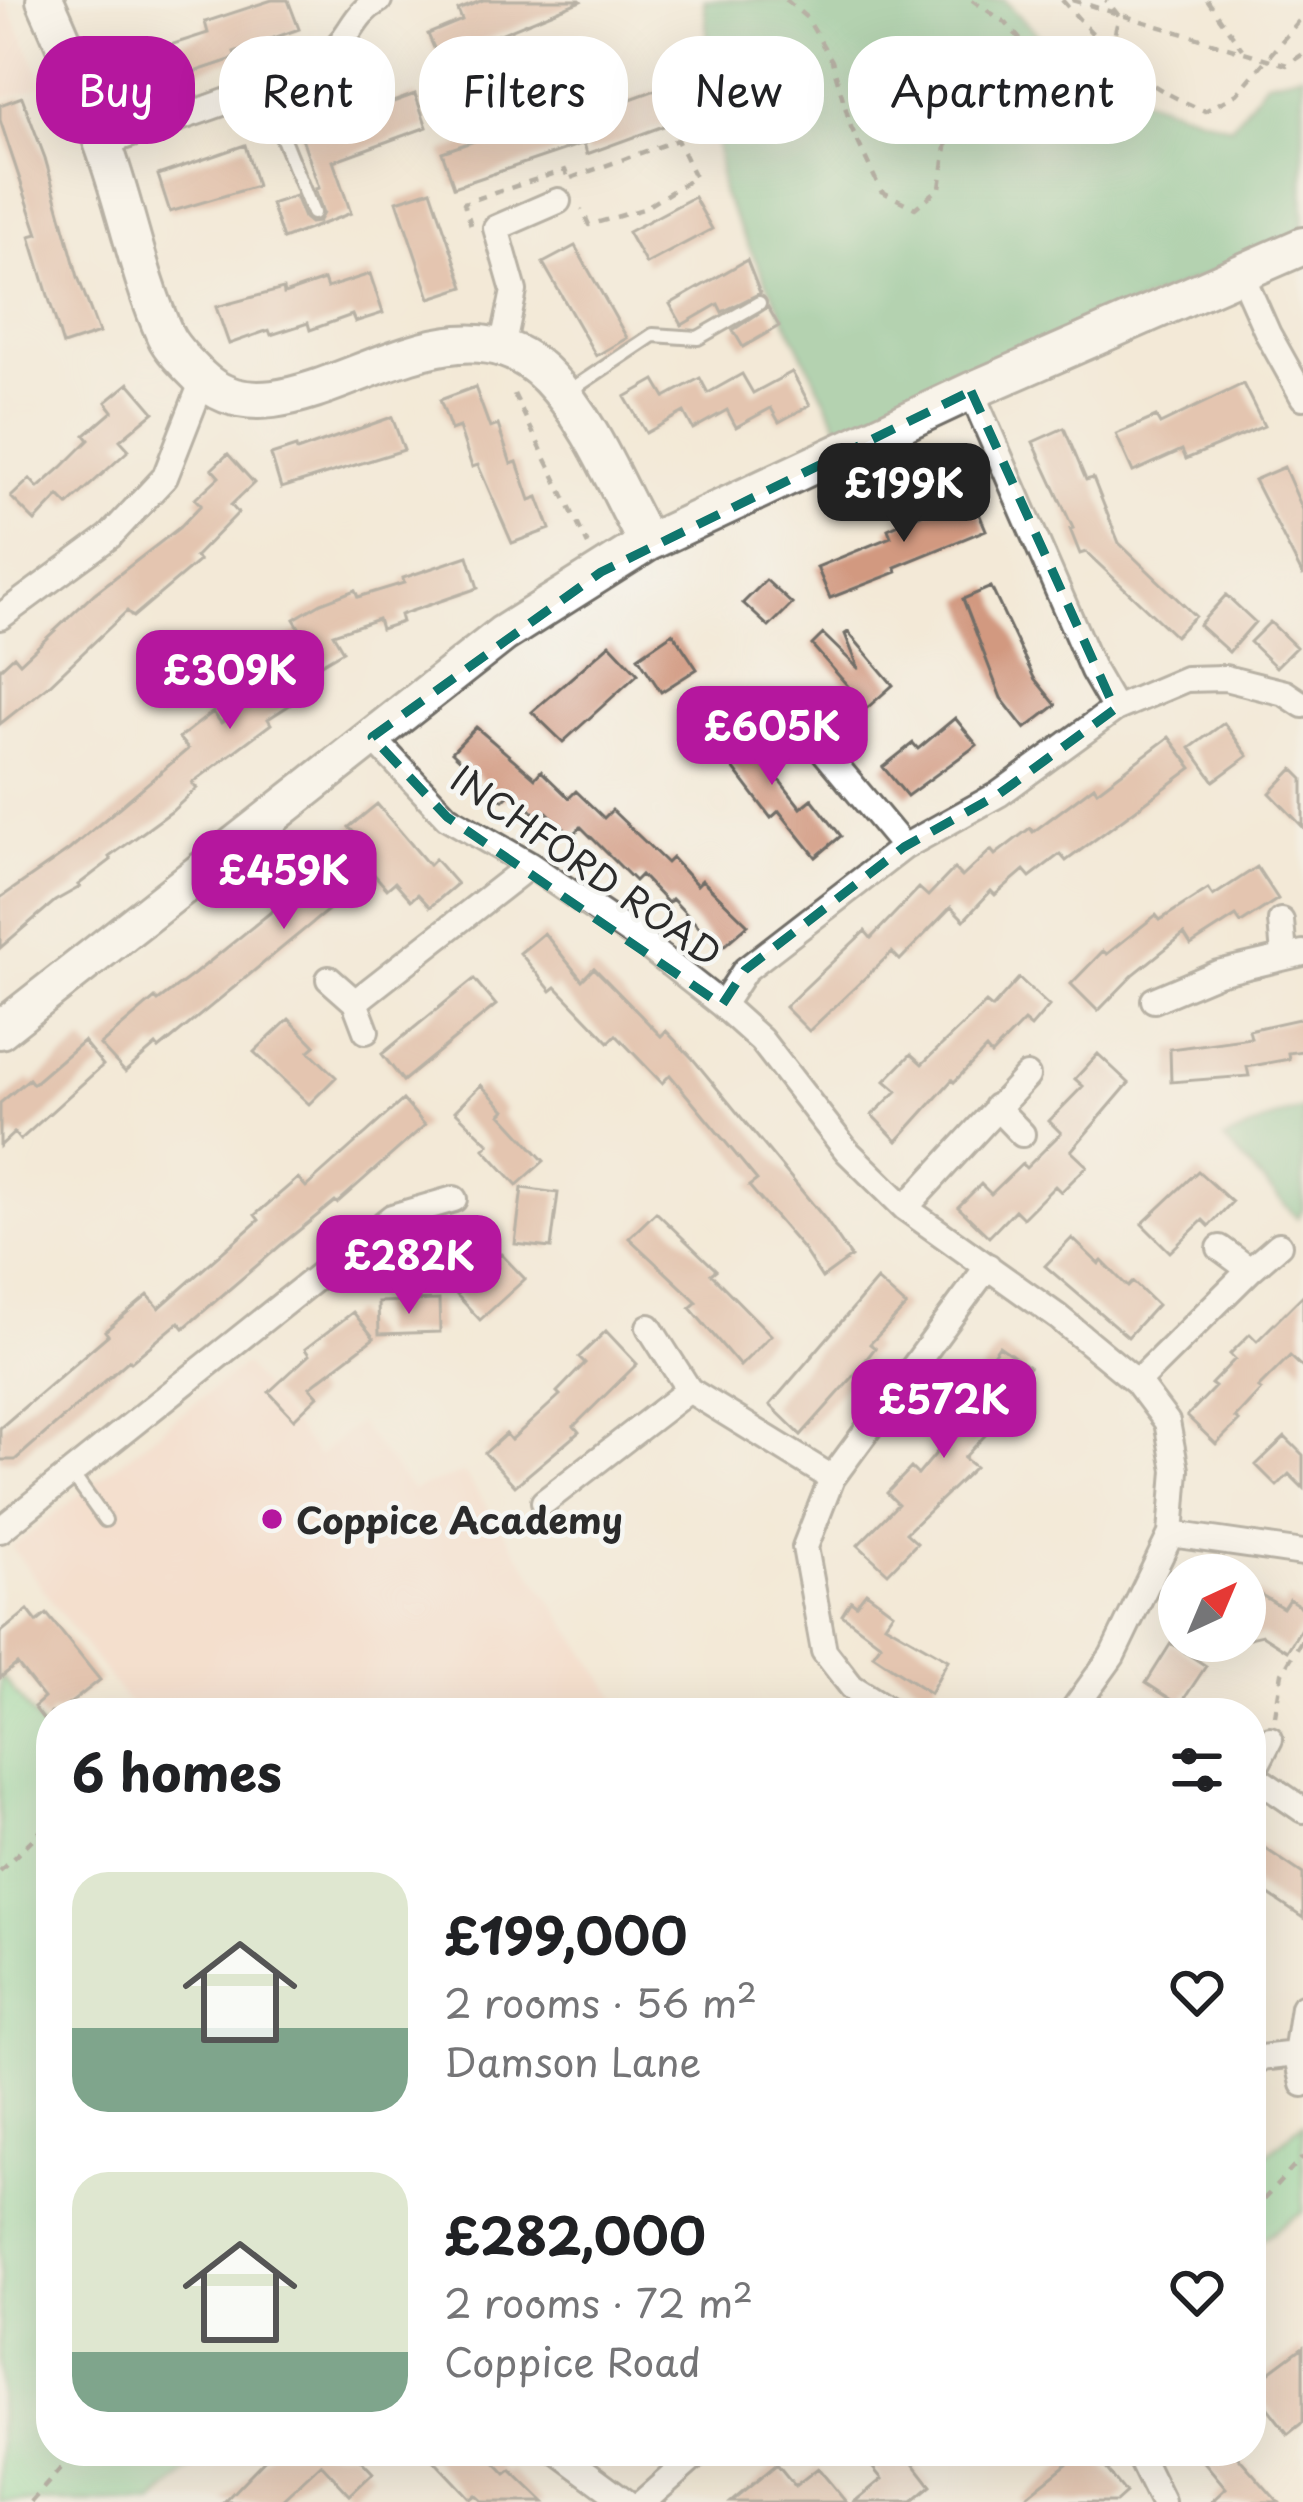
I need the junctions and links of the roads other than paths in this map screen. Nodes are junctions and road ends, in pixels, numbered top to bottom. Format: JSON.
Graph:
{"nodes":[{"id":1,"x":45,"y":0,"type":"edge"},
{"id":2,"x":364,"y":3,"type":"edge"},
{"id":3,"x":60,"y":36,"type":"edge"},
{"id":4,"x":344,"y":36,"type":"edge"},
{"id":5,"x":104,"y":144,"type":"edge"},
{"id":6,"x":285,"y":144,"type":"edge"},
{"id":7,"x":567,"y":198,"type":"road end"},
{"id":8,"x":313,"y":213,"type":"dead end"},
{"id":9,"x":1303,"y":246,"type":"edge"},
{"id":10,"x":1240,"y":271,"type":"junction"},
{"id":11,"x":759,"y":303,"type":"dead end"},
{"id":12,"x":506,"y":365,"type":"junction"},
{"id":13,"x":203,"y":380,"type":"junction"},
{"id":14,"x":971,"y":392,"type":"junction"},
{"id":15,"x":562,"y":395,"type":"junction"},
{"id":16,"x":1303,"y":397,"type":"edge"},
{"id":17,"x":647,"y":543,"type":"junction"},
{"id":18,"x":0,"y":617,"type":"edge"},
{"id":19,"x":1303,"y":704,"type":"edge"},
{"id":20,"x":1115,"y":709,"type":"junction"},
{"id":21,"x":807,"y":731,"type":"dead end"},
{"id":22,"x":372,"y":736,"type":"junction"},
{"id":23,"x":904,"y":847,"type":"junction"},
{"id":24,"x":530,"y":865,"type":"junction"},
{"id":25,"x":1281,"y":921,"type":"dead end"},
{"id":26,"x":1294,"y":954,"type":"edge"},
{"id":27,"x":329,"y":980,"type":"dead end"},
{"id":28,"x":1154,"y":1000,"type":"dead end"},
{"id":29,"x":355,"y":1002,"type":"junction"},
{"id":30,"x":722,"y":1004,"type":"junction"},
{"id":31,"x":0,"y":1030,"type":"edge"},
{"id":32,"x":366,"y":1031,"type":"dead end"},
{"id":33,"x":1028,"y":1076,"type":"dead end"},
{"id":34,"x":996,"y":1107,"type":"junction"},
{"id":35,"x":1022,"y":1134,"type":"dead end"},
{"id":36,"x":454,"y":1199,"type":"dead end"},
{"id":37,"x":905,"y":1208,"type":"junction"},
{"id":38,"x":1279,"y":1245,"type":"dead end"},
{"id":39,"x":1220,"y":1248,"type":"dead end"},
{"id":40,"x":988,"y":1266,"type":"junction"},
{"id":41,"x":1250,"y":1270,"type":"junction"},
{"id":42,"x":649,"y":1327,"type":"dead end"},
{"id":43,"x":1137,"y":1382,"type":"junction"},
{"id":44,"x":689,"y":1390,"type":"junction"},
{"id":45,"x":72,"y":1474,"type":"junction"},
{"id":46,"x":832,"y":1478,"type":"junction"},
{"id":47,"x":544,"y":1502,"type":"dead end"},
{"id":48,"x":105,"y":1520,"type":"dead end"},
{"id":49,"x":0,"y":1530,"type":"edge"},
{"id":50,"x":1171,"y":1534,"type":"junction"},
{"id":51,"x":1303,"y":1553,"type":"edge"},
{"id":52,"x":869,"y":1698,"type":"edge"},
{"id":53,"x":1082,"y":1698,"type":"edge"},
{"id":54,"x":1270,"y":1739,"type":"road end"},
{"id":55,"x":1266,"y":1746,"type":"edge"},
{"id":56,"x":1266,"y":1784,"type":"edge"},
{"id":57,"x":1303,"y":1810,"type":"edge"},
{"id":58,"x":1303,"y":2007,"type":"edge"},
{"id":59,"x":1296,"y":2054,"type":"junction"},
{"id":60,"x":1266,"y":2057,"type":"edge"},
{"id":61,"x":1303,"y":2084,"type":"edge"},
{"id":62,"x":577,"y":2466,"type":"edge"},
{"id":63,"x":683,"y":2466,"type":"edge"},
{"id":64,"x":1144,"y":2466,"type":"edge"},
{"id":65,"x":626,"y":2502,"type":"edge"},
{"id":66,"x":643,"y":2502,"type":"edge"},
{"id":67,"x":1162,"y":2502,"type":"edge"}],
"edges":[{"from":1,"to":3,"type":"street"},
{"from":2,"to":4,"type":"street"},
{"from":5,"to":13,"type":"street"},
{"from":6,"to":8,"type":"lane"},
{"from":7,"to":12,"type":"street"},
{"from":9,"to":10,"type":"street"},
{"from":10,"to":14,"type":"street"},
{"from":10,"to":16,"type":"street"},
{"from":11,"to":15,"type":"lane"},
{"from":12,"to":13,"type":"street"},
{"from":12,"to":15,"type":"street"},
{"from":13,"to":18,"type":"street"},
{"from":14,"to":17,"type":"street"},
{"from":14,"to":20,"type":"street"},
{"from":15,"to":17,"type":"street"},
{"from":17,"to":22,"type":"street"},
{"from":19,"to":20,"type":"street"},
{"from":20,"to":23,"type":"street"},
{"from":21,"to":23,"type":"street"},
{"from":22,"to":24,"type":"street","name":"INCHFORD ROAD"},
{"from":22,"to":31,"type":"street"},
{"from":23,"to":30,"type":"street"},
{"from":24,"to":29,"type":"street"},
{"from":24,"to":30,"type":"street","name":"INCHFORD ROAD"},
{"from":25,"to":26,"type":"street"},
{"from":26,"to":28,"type":"street"},
{"from":27,"to":29,"type":"street"},
{"from":29,"to":32,"type":"street"},
{"from":30,"to":37,"type":"street","name":"INCHFORD ROAD"},
{"from":33,"to":34,"type":"street"},
{"from":34,"to":35,"type":"street"},
{"from":34,"to":37,"type":"street"},
{"from":36,"to":45,"type":"street"},
{"from":37,"to":40,"type":"street","name":"INCHFORD ROAD"},
{"from":38,"to":41,"type":"street"},
{"from":39,"to":41,"type":"street"},
{"from":40,"to":43,"type":"street","name":"INCHFORD ROAD"},
{"from":40,"to":46,"type":"street"},
{"from":41,"to":43,"type":"street"},
{"from":42,"to":44,"type":"street"},
{"from":43,"to":50,"type":"street","name":"INCHFORD ROAD"},
{"from":44,"to":46,"type":"street"},
{"from":44,"to":47,"type":"street"},
{"from":45,"to":48,"type":"lane"},
{"from":45,"to":49,"type":"street"},
{"from":46,"to":52,"type":"street"},
{"from":50,"to":51,"type":"street"},
{"from":50,"to":53,"type":"street","name":"INCHFORD ROAD"},
{"from":54,"to":55,"type":"street"},
{"from":56,"to":57,"type":"street"},
{"from":58,"to":59,"type":"street"},
{"from":59,"to":60,"type":"street"},
{"from":59,"to":61,"type":"street"},
{"from":62,"to":65,"type":"street"},
{"from":63,"to":66,"type":"street"},
{"from":64,"to":67,"type":"street"}]}
